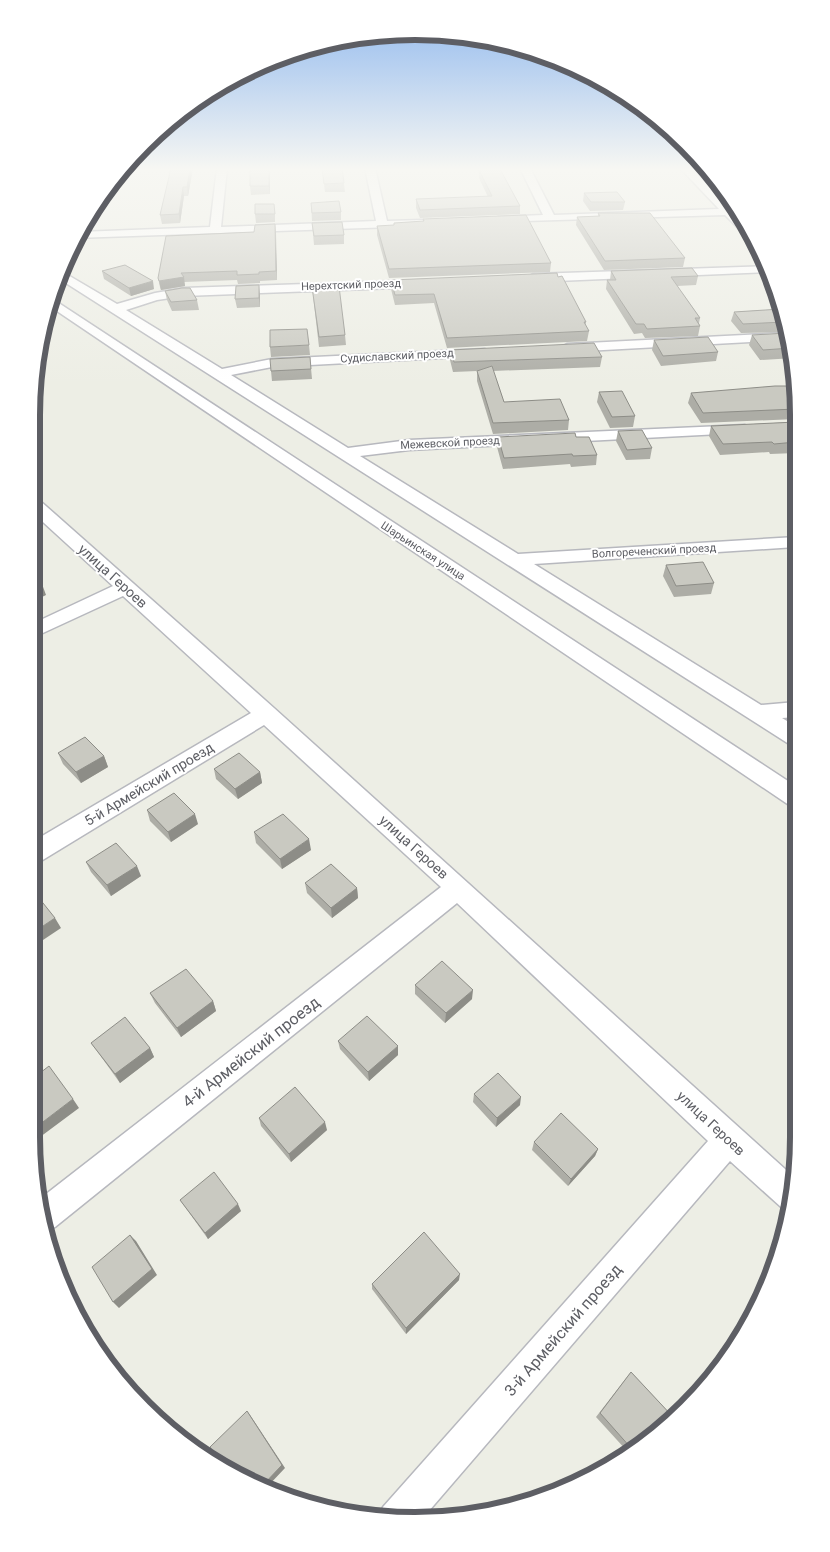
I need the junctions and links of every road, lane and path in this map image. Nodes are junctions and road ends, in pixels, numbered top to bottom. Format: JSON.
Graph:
{"nodes":[{"id":1,"x":760,"y":269,"type":"edge"},
{"id":2,"x":66,"y":278,"type":"edge"},
{"id":3,"x":522,"y":279,"type":"edge"},
{"id":4,"x":432,"y":282,"type":"edge"},
{"id":5,"x":56,"y":306,"type":"edge"},
{"id":6,"x":114,"y":309,"type":"junction"},
{"id":7,"x":782,"y":337,"type":"edge"},
{"id":8,"x":556,"y":349,"type":"edge"},
{"id":9,"x":497,"y":352,"type":"edge"},
{"id":10,"x":218,"y":375,"type":"junction"},
{"id":11,"x":756,"y":427,"type":"edge"},
{"id":12,"x":344,"y":454,"type":"junction"},
{"id":13,"x":40,"y":509,"type":"edge"},
{"id":14,"x":790,"y":542,"type":"edge"},
{"id":15,"x":512,"y":560,"type":"junction"},
{"id":16,"x":125,"y":588,"type":"junction"},
{"id":17,"x":40,"y":628,"type":"edge"},
{"id":18,"x":790,"y":710,"type":"edge"},
{"id":19,"x":267,"y":713,"type":"junction"},
{"id":20,"x":757,"y":713,"type":"junction"},
{"id":21,"x":790,"y":734,"type":"edge"},
{"id":22,"x":790,"y":794,"type":"edge"},
{"id":23,"x":40,"y":849,"type":"edge"},
{"id":24,"x":458,"y":888,"type":"junction"},
{"id":25,"x":729,"y":1140,"type":"junction"},
{"id":26,"x":786,"y":1191,"type":"edge"},
{"id":27,"x":48,"y":1213,"type":"edge"},
{"id":28,"x":403,"y":1512,"type":"edge"}],
"edges":[{"from":1,"to":3,"type":"street"},
{"from":2,"to":6,"type":"street"},
{"from":4,"to":6,"type":"street","name":"Нерехтский проезд"},
{"from":5,"to":22,"type":"street","name":"Шарьинская улица"},
{"from":6,"to":10,"type":"street"},
{"from":7,"to":8,"type":"street"},
{"from":9,"to":10,"type":"street","name":"Судиславский проезд"},
{"from":10,"to":12,"type":"street"},
{"from":11,"to":12,"type":"street","name":"Межевской проезд"},
{"from":12,"to":15,"type":"street"},
{"from":13,"to":16,"type":"street","name":"улица Героев"},
{"from":14,"to":15,"type":"street","name":"Волгореченский проезд"},
{"from":15,"to":20,"type":"street"},
{"from":16,"to":17,"type":"street"},
{"from":16,"to":19,"type":"street","name":"улица Героев"},
{"from":18,"to":20,"type":"street"},
{"from":19,"to":23,"type":"street","name":"5-й Армейский проезд"},
{"from":19,"to":24,"type":"street","name":"улица Героев"},
{"from":20,"to":21,"type":"street"},
{"from":24,"to":25,"type":"street","name":"улица Героев"},
{"from":24,"to":27,"type":"street","name":"4-й Армейский проезд"},
{"from":25,"to":26,"type":"street","name":"улица Героев"},
{"from":25,"to":28,"type":"street","name":"3-й Армейский проезд"}]}
